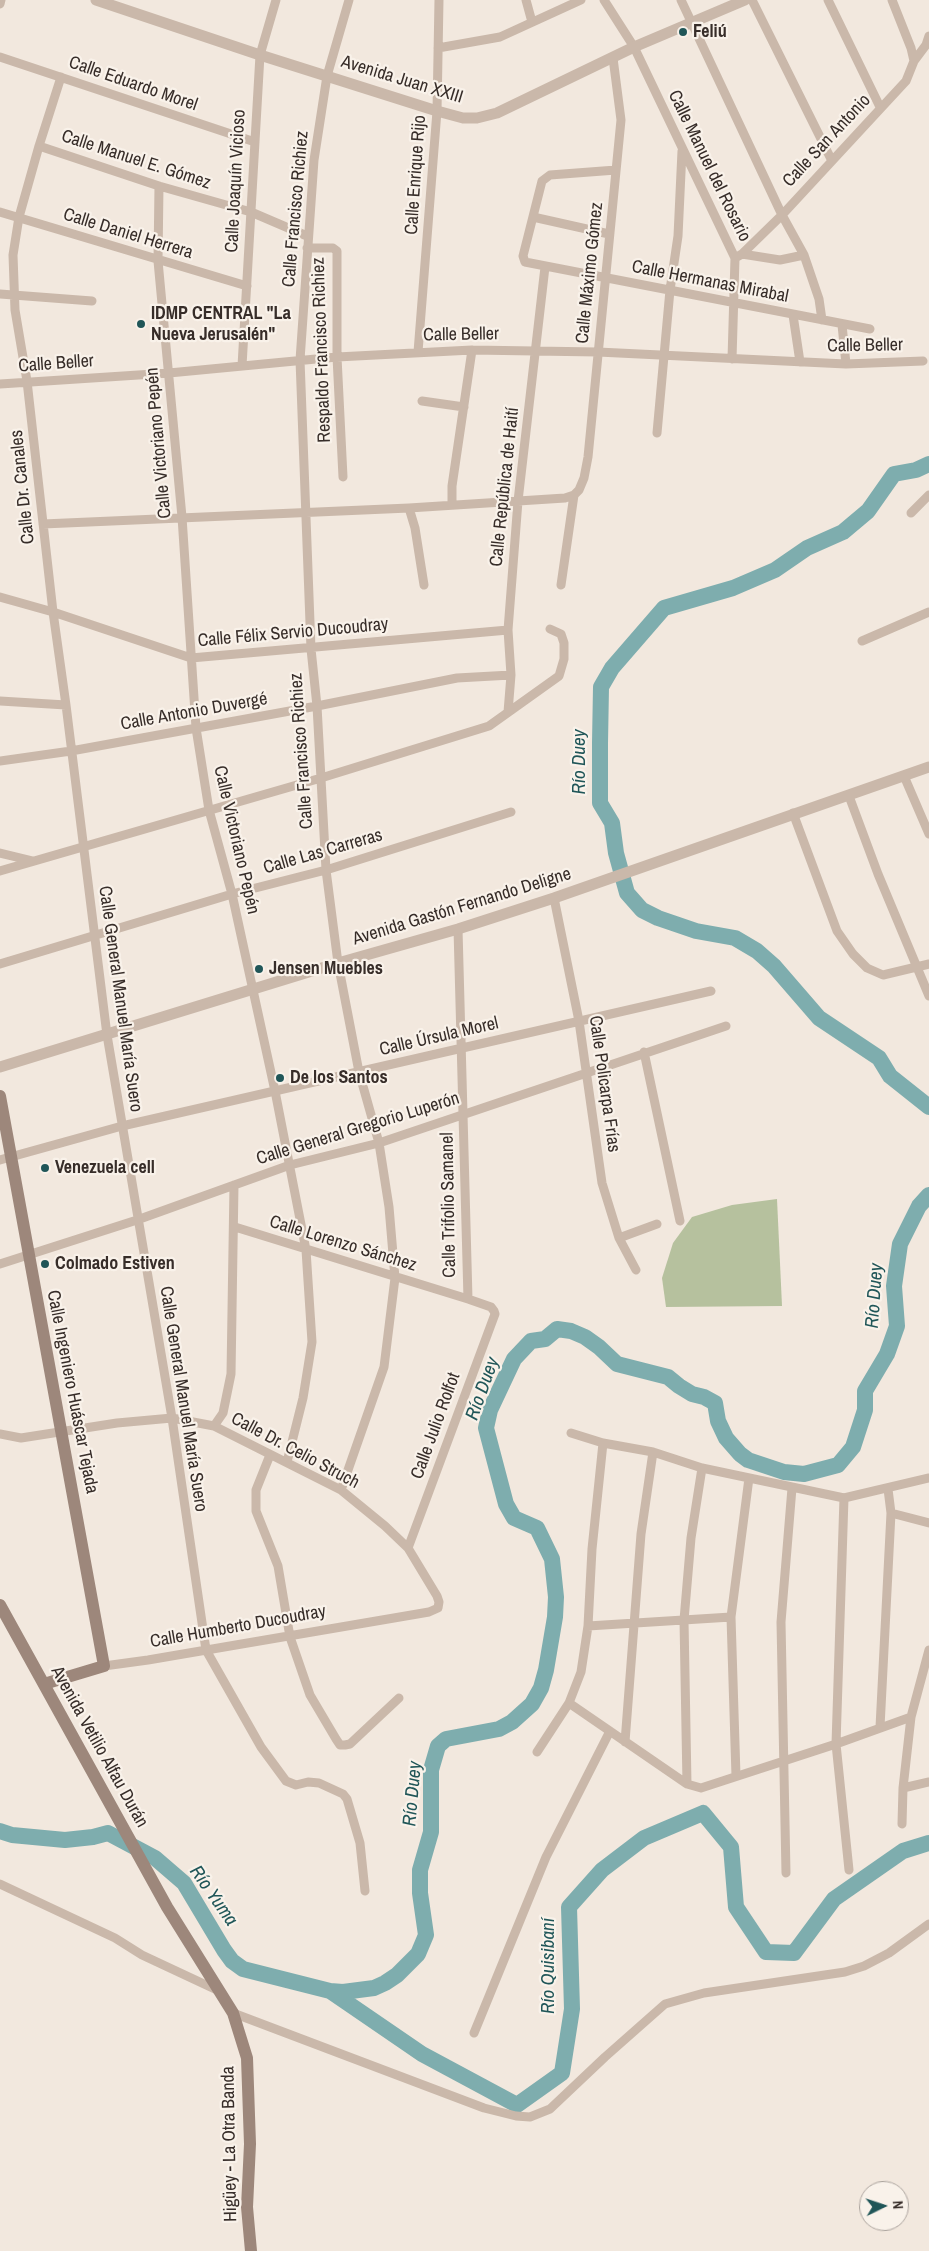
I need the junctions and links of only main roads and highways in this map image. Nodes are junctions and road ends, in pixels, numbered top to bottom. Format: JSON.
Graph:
{"nodes":[{"id":1,"x":0,"y":1096,"type":"edge"},
{"id":2,"x":6,"y":1158,"type":"edge"},
{"id":3,"x":0,"y":1605,"type":"edge"},
{"id":4,"x":104,"y":1666,"type":"joint"},
{"id":5,"x":44,"y":1684,"type":"junction"},
{"id":6,"x":167,"y":1907,"type":"joint"},
{"id":7,"x":251,"y":2251,"type":"edge"}],
"edges":[{"from":1,"to":2,"type":"main road","name":"Calle Ingeniero Huáscar Tejada"},
{"from":2,"to":4,"type":"main road","name":"Calle Ingeniero Huáscar Tejada"},
{"from":3,"to":5,"type":"main road","name":"Avenida Vetilio Alfau Durán"},
{"from":4,"to":5,"type":"main road","name":"Calle Humberto Ducoudray"},
{"from":5,"to":6,"type":"main road","name":"Avenida Vetilio Alfau Durán"},
{"from":6,"to":7,"type":"main road","name":"Higüey - La Otra Banda"}]}
